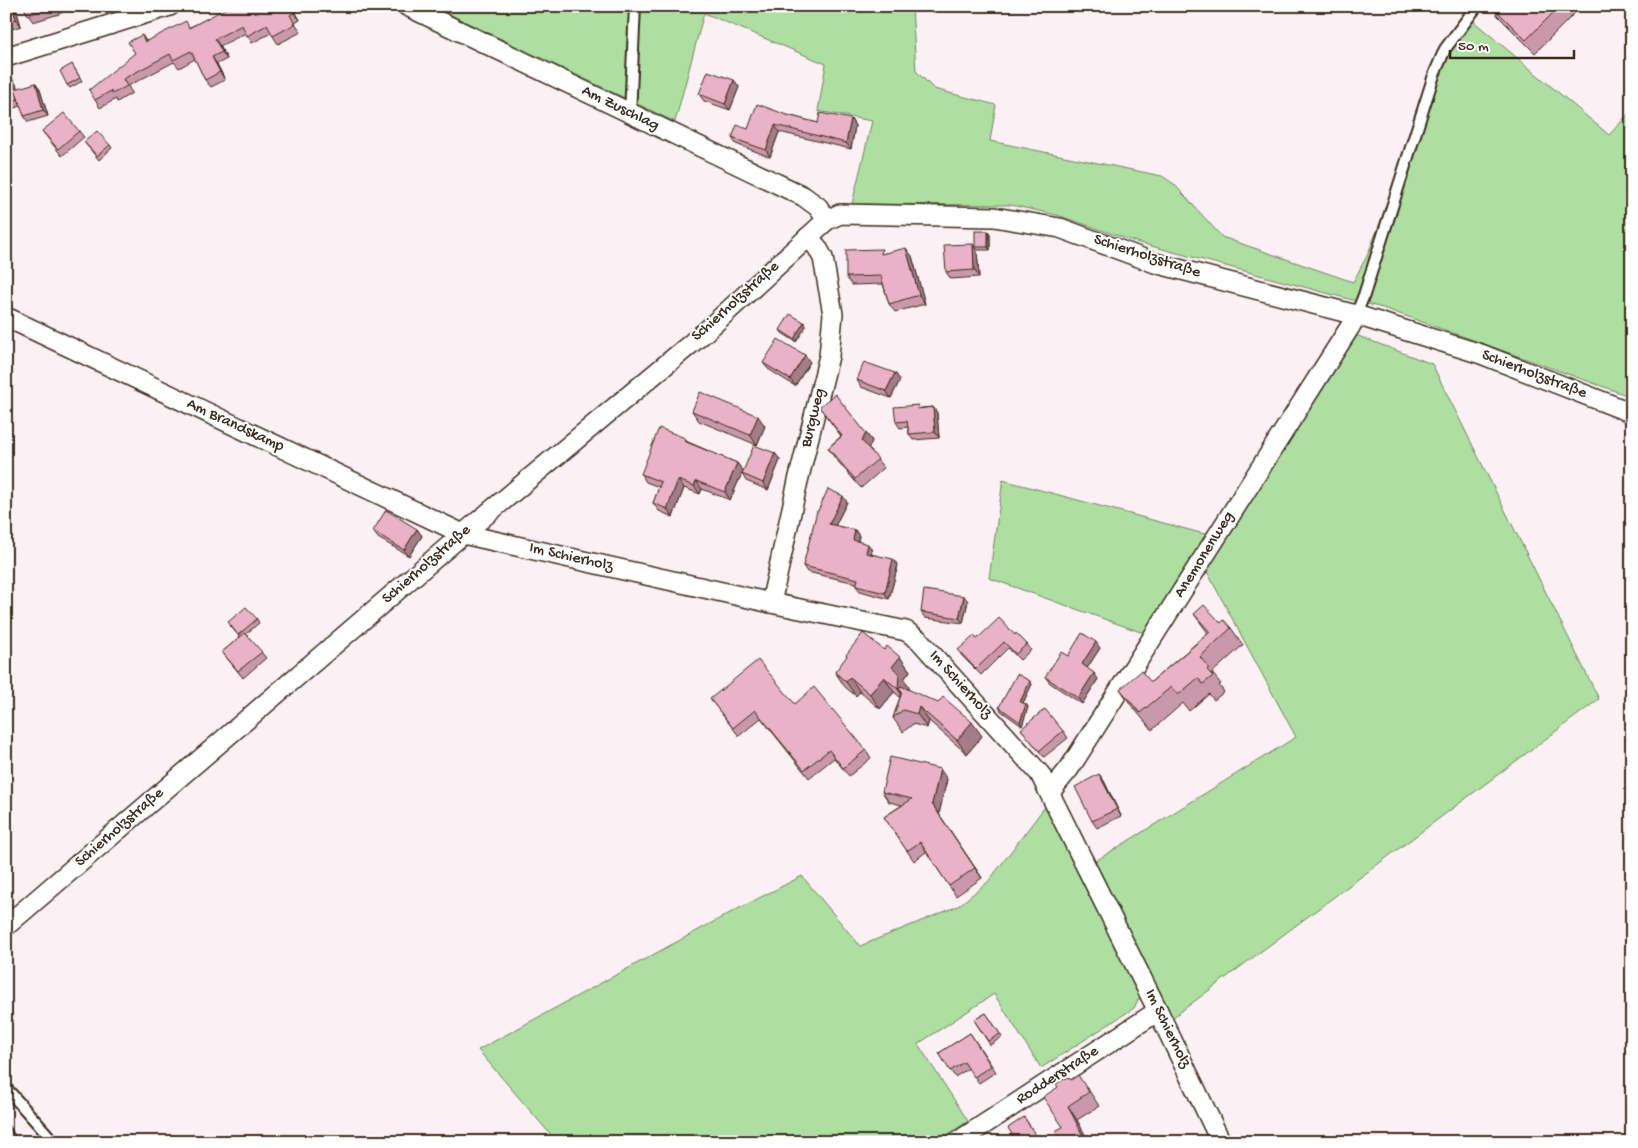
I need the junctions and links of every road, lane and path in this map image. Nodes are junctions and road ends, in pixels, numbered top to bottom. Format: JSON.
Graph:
{"nodes":[{"id":1,"x":170,"y":6,"type":"edge"},
{"id":2,"x":407,"y":6,"type":"edge"},
{"id":3,"x":635,"y":6,"type":"edge"},
{"id":4,"x":1477,"y":6,"type":"edge"},
{"id":5,"x":6,"y":57,"type":"edge"},
{"id":6,"x":630,"y":114,"type":"junction"},
{"id":7,"x":827,"y":220,"type":"junction"},
{"id":8,"x":808,"y":237,"type":"junction"},
{"id":9,"x":1356,"y":315,"type":"junction"},
{"id":10,"x":6,"y":317,"type":"edge"},
{"id":11,"x":1632,"y":413,"type":"edge"},
{"id":12,"x":463,"y":534,"type":"junction"},
{"id":13,"x":770,"y":603,"type":"junction"},
{"id":14,"x":1050,"y":792,"type":"junction"},
{"id":15,"x":6,"y":926,"type":"edge"},
{"id":16,"x":1158,"y":1011,"type":"junction"},
{"id":17,"x":6,"y":1088,"type":"edge"},
{"id":18,"x":54,"y":1142,"type":"edge"},
{"id":19,"x":957,"y":1142,"type":"edge"},
{"id":20,"x":1222,"y":1142,"type":"edge"}],
"edges":[{"from":1,"to":5,"type":"street"},
{"from":2,"to":6,"type":"street","name":"Am Zuschlag"},
{"from":3,"to":6,"type":"lane"},
{"from":4,"to":9,"type":"lane"},
{"from":6,"to":7,"type":"street","name":"Am Zuschlag"},
{"from":7,"to":8,"type":"street","name":"Schierholzstraße"},
{"from":7,"to":9,"type":"street","name":"Schierholzstraße"},
{"from":8,"to":12,"type":"street","name":"Schierholzstraße"},
{"from":8,"to":13,"type":"street","name":"Burgweg"},
{"from":9,"to":11,"type":"street","name":"Schierholzstraße"},
{"from":9,"to":14,"type":"street","name":"Anemonenweg"},
{"from":10,"to":12,"type":"street","name":"Am Brandskamp"},
{"from":12,"to":13,"type":"street","name":"Im Schierholz"},
{"from":12,"to":15,"type":"street","name":"Schierholzstraße"},
{"from":13,"to":14,"type":"street","name":"Im Schierholz"},
{"from":14,"to":16,"type":"street","name":"Im Schierholz"},
{"from":16,"to":19,"type":"street","name":"Rodderstraße"},
{"from":16,"to":20,"type":"street","name":"Im Schierholz"},
{"from":17,"to":18,"type":"lane"}]}
